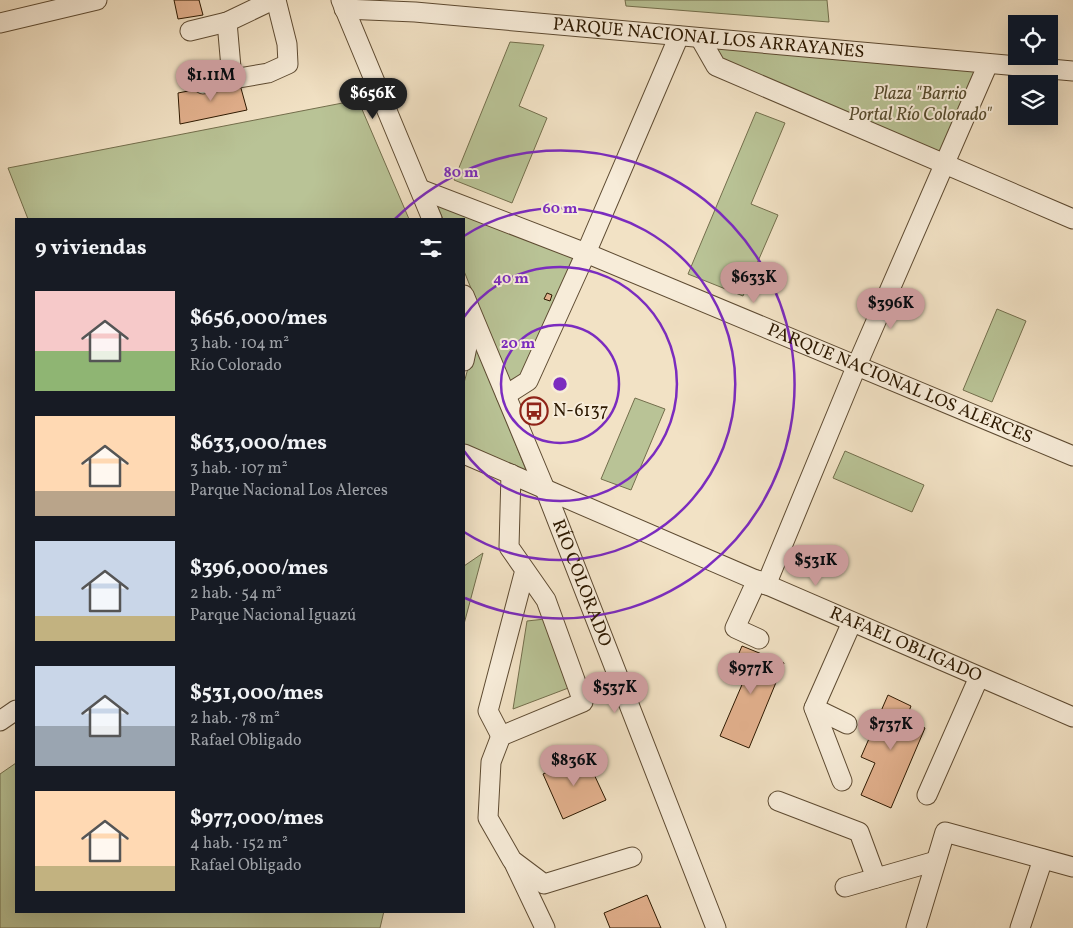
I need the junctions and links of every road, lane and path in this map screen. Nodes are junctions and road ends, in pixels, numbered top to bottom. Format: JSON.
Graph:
{"nodes":[{"id":1,"x":97,"y":0,"type":"edge"},
{"id":2,"x":275,"y":0,"type":"edge"},
{"id":3,"x":343,"y":4,"type":"edge"},
{"id":4,"x":227,"y":22,"type":"junction"},
{"id":5,"x":0,"y":23,"type":"edge"},
{"id":6,"x":190,"y":31,"type":"dead end"},
{"id":7,"x":678,"y":36,"type":"junction"},
{"id":8,"x":700,"y":38,"type":"junction"},
{"id":9,"x":988,"y":64,"type":"junction"},
{"id":10,"x":1073,"y":71,"type":"edge"},
{"id":11,"x":232,"y":79,"type":"junction"},
{"id":12,"x":203,"y":84,"type":"dead end"},
{"id":13,"x":944,"y":163,"type":"junction"},
{"id":14,"x":420,"y":189,"type":"junction"},
{"id":15,"x":432,"y":218,"type":"edge"},
{"id":16,"x":1073,"y":219,"type":"edge"},
{"id":17,"x":586,"y":253,"type":"junction"},
{"id":18,"x":465,"y":298,"type":"edge"},
{"id":19,"x":465,"y":353,"type":"edge"},
{"id":20,"x":857,"y":365,"type":"junction"},
{"id":21,"x":506,"y":395,"type":"junction"},
{"id":22,"x":465,"y":454,"type":"edge"},
{"id":23,"x":1073,"y":456,"type":"edge"},
{"id":24,"x":511,"y":474,"type":"junction"},
{"id":25,"x":545,"y":489,"type":"junction"},
{"id":26,"x":525,"y":570,"type":"junction"},
{"id":27,"x":762,"y":582,"type":"junction"},
{"id":28,"x":852,"y":622,"type":"junction"},
{"id":29,"x":759,"y":639,"type":"dead end"},
{"id":30,"x":979,"y":677,"type":"junction"},
{"id":31,"x":814,"y":708,"type":"junction"},
{"id":32,"x":15,"y":711,"type":"edge"},
{"id":33,"x":1072,"y":714,"type":"edge"},
{"id":34,"x":0,"y":721,"type":"edge"},
{"id":35,"x":847,"y":724,"type":"dead end"},
{"id":36,"x":501,"y":736,"type":"junction"},
{"id":37,"x":842,"y":780,"type":"dead end"},
{"id":38,"x":927,"y":795,"type":"dead end"},
{"id":39,"x":778,"y":801,"type":"dead end"},
{"id":40,"x":632,"y":857,"type":"dead end"},
{"id":41,"x":1043,"y":858,"type":"junction"},
{"id":42,"x":512,"y":860,"type":"junction"},
{"id":43,"x":936,"y":861,"type":"junction"},
{"id":44,"x":1073,"y":867,"type":"edge"},
{"id":45,"x":876,"y":878,"type":"junction"},
{"id":46,"x":845,"y":887,"type":"dead end"},
{"id":47,"x":545,"y":928,"type":"edge"},
{"id":48,"x":716,"y":928,"type":"edge"},
{"id":49,"x":916,"y":928,"type":"edge"},
{"id":50,"x":1020,"y":928,"type":"edge"}],
"edges":[{"from":1,"to":5,"type":"street"},
{"from":2,"to":4,"type":"street"},
{"from":2,"to":11,"type":"street"},
{"from":3,"to":7,"type":"street","name":"PARQUE NACIONAL LOS ARRAYANES"},
{"from":3,"to":14,"type":"street"},
{"from":4,"to":6,"type":"street"},
{"from":4,"to":11,"type":"street"},
{"from":7,"to":8,"type":"street","name":"PARQUE NACIONAL LOS ARRAYANES"},
{"from":7,"to":17,"type":"street"},
{"from":8,"to":9,"type":"street","name":"PARQUE NACIONAL LOS ARRAYANES"},
{"from":8,"to":13,"type":"street"},
{"from":9,"to":10,"type":"street","name":"PARQUE NACIONAL LOS ARRAYANES"},
{"from":9,"to":13,"type":"street"},
{"from":11,"to":12,"type":"street"},
{"from":13,"to":16,"type":"street"},
{"from":13,"to":20,"type":"street"},
{"from":14,"to":15,"type":"street"},
{"from":14,"to":17,"type":"street","name":"PARQUE NACIONAL LOS ALERCES"},
{"from":17,"to":20,"type":"street","name":"PARQUE NACIONAL LOS ALERCES"},
{"from":17,"to":21,"type":"street"},
{"from":18,"to":19,"type":"street"},
{"from":18,"to":21,"type":"street","name":"RÍO COLORADO"},
{"from":20,"to":23,"type":"street","name":"PARQUE NACIONAL LOS ALERCES"},
{"from":20,"to":27,"type":"street"},
{"from":21,"to":25,"type":"street","name":"RÍO COLORADO"},
{"from":22,"to":24,"type":"street","name":"RAFAEL OBLIGADO"},
{"from":24,"to":25,"type":"street","name":"RAFAEL OBLIGADO"},
{"from":24,"to":26,"type":"street"},
{"from":25,"to":27,"type":"street","name":"RAFAEL OBLIGADO"},
{"from":25,"to":48,"type":"street","name":"RÍO COLORADO"},
{"from":26,"to":36,"type":"street"},
{"from":26,"to":36,"type":"street"},
{"from":27,"to":28,"type":"street","name":"RAFAEL OBLIGADO"},
{"from":27,"to":29,"type":"street"},
{"from":28,"to":30,"type":"street","name":"RAFAEL OBLIGADO"},
{"from":28,"to":31,"type":"street"},
{"from":30,"to":33,"type":"street","name":"RAFAEL OBLIGADO"},
{"from":30,"to":38,"type":"street"},
{"from":31,"to":35,"type":"street"},
{"from":31,"to":37,"type":"street"},
{"from":32,"to":34,"type":"street"},
{"from":36,"to":42,"type":"street"},
{"from":39,"to":45,"type":"street"},
{"from":40,"to":42,"type":"street"},
{"from":41,"to":43,"type":"street"},
{"from":41,"to":44,"type":"street"},
{"from":41,"to":50,"type":"street"},
{"from":42,"to":47,"type":"street"},
{"from":43,"to":45,"type":"street"},
{"from":43,"to":49,"type":"street"},
{"from":45,"to":46,"type":"street"}]}
